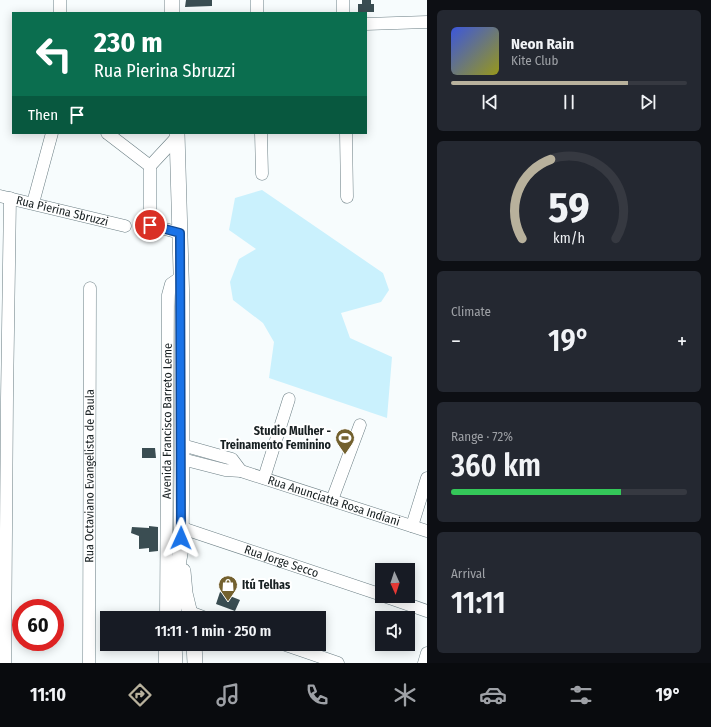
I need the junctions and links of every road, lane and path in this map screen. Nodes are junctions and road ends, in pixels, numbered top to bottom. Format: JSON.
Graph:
{"nodes":[{"id":1,"x":60,"y":0,"type":"edge"},
{"id":2,"x":172,"y":0,"type":"edge"},
{"id":3,"x":256,"y":0,"type":"edge"},
{"id":4,"x":343,"y":0,"type":"edge"},
{"id":5,"x":60,"y":12,"type":"edge"},
{"id":6,"x":172,"y":12,"type":"edge"},
{"id":7,"x":257,"y":12,"type":"edge"},
{"id":8,"x":343,"y":12,"type":"edge"},
{"id":9,"x":427,"y":22,"type":"edge"},
{"id":10,"x":367,"y":24,"type":"edge"},
{"id":11,"x":52,"y":134,"type":"edge"},
{"id":12,"x":108,"y":134,"type":"edge"},
{"id":13,"x":261,"y":134,"type":"edge"},
{"id":14,"x":346,"y":134,"type":"edge"},
{"id":15,"x":177,"y":135,"type":"edge"},
{"id":16,"x":150,"y":166,"type":"junction"},
{"id":17,"x":262,"y":174,"type":"dead end"},
{"id":18,"x":5,"y":197,"type":"edge"},
{"id":19,"x":347,"y":197,"type":"dead end"},
{"id":20,"x":33,"y":203,"type":"junction"},
{"id":21,"x":125,"y":226,"type":"dead end"},
{"id":22,"x":180,"y":233,"type":"junction"},
{"id":23,"x":181,"y":277,"type":"junction"},
{"id":24,"x":90,"y":288,"type":"dead end"},
{"id":25,"x":3,"y":398,"type":"edge"},
{"id":26,"x":289,"y":399,"type":"dead end"},
{"id":27,"x":360,"y":426,"type":"dead end"},
{"id":28,"x":182,"y":452,"type":"junction"},
{"id":29,"x":264,"y":478,"type":"junction"},
{"id":30,"x":427,"y":478,"type":"edge"},
{"id":31,"x":332,"y":500,"type":"junction"},
{"id":32,"x":412,"y":526,"type":"junction"},
{"id":33,"x":182,"y":528,"type":"junction"},
{"id":34,"x":427,"y":531,"type":"edge"},
{"id":35,"x":181,"y":548,"type":"junction"},
{"id":36,"x":375,"y":593,"type":"edge"},
{"id":37,"x":404,"y":603,"type":"edge"},
{"id":38,"x":166,"y":611,"type":"edge"},
{"id":39,"x":174,"y":611,"type":"edge"},
{"id":40,"x":189,"y":611,"type":"edge"},
{"id":41,"x":427,"y":611,"type":"edge"},
{"id":42,"x":166,"y":651,"type":"edge"},
{"id":43,"x":174,"y":651,"type":"edge"},
{"id":44,"x":194,"y":651,"type":"edge"},
{"id":45,"x":303,"y":651,"type":"edge"},
{"id":46,"x":427,"y":653,"type":"edge"},
{"id":47,"x":5,"y":663,"type":"edge"},
{"id":48,"x":90,"y":663,"type":"edge"},
{"id":49,"x":165,"y":663,"type":"edge"},
{"id":50,"x":175,"y":663,"type":"edge"},
{"id":51,"x":195,"y":663,"type":"edge"},
{"id":52,"x":338,"y":663,"type":"edge"},
{"id":53,"x":424,"y":663,"type":"edge"}],
"edges":[{"from":1,"to":5,"type":"street"},
{"from":2,"to":6,"type":"main road"},
{"from":3,"to":7,"type":"street"},
{"from":4,"to":8,"type":"street"},
{"from":9,"to":10,"type":"street"},
{"from":11,"to":20,"type":"street"},
{"from":12,"to":16,"type":"street"},
{"from":13,"to":17,"type":"street"},
{"from":14,"to":19,"type":"street"},
{"from":15,"to":16,"type":"street"},
{"from":15,"to":22,"type":"main road","name":"Avenida Francisco Barreto Leme"},
{"from":16,"to":22,"type":"street"},
{"from":18,"to":20,"type":"street","name":"Rua Pierina Sbruzzi"},
{"from":18,"to":25,"type":"street"},
{"from":20,"to":21,"type":"street","name":"Rua Pierina Sbruzzi"},
{"from":22,"to":23,"type":"main road","name":"Avenida Francisco Barreto Leme"},
{"from":23,"to":28,"type":"main road","name":"Avenida Francisco Barreto Leme"},
{"from":23,"to":38,"type":"street","name":"Avenida Francisco Barreto Leme"},
{"from":24,"to":48,"type":"street","name":"Rua Octaviano Evangelista de Paula"},
{"from":25,"to":47,"type":"street"},
{"from":26,"to":29,"type":"street"},
{"from":27,"to":31,"type":"street"},
{"from":28,"to":29,"type":"street","name":"Rua Anunciatta Rosa Indiani"},
{"from":28,"to":33,"type":"main road","name":"Avenida Francisco Barreto Leme"},
{"from":29,"to":31,"type":"street","name":"Rua Anunciatta Rosa Indiani"},
{"from":30,"to":32,"type":"street"},
{"from":31,"to":32,"type":"street","name":"Rua Anunciatta Rosa Indiani"},
{"from":32,"to":34,"type":"street","name":"Rua Anunciatta Rosa Indiani"},
{"from":33,"to":35,"type":"main road","name":"Avenida Francisco Barreto Leme"},
{"from":33,"to":36,"type":"street","name":"Rua Jorge Secco"},
{"from":35,"to":39,"type":"main road","name":"Avenida Francisco Barreto Leme"},
{"from":35,"to":40,"type":"main road","name":"Avenida Francisco Barreto Leme"},
{"from":37,"to":41,"type":"street","name":"Rua Jorge Secco"},
{"from":42,"to":49,"type":"street"},
{"from":43,"to":50,"type":"main road"},
{"from":44,"to":51,"type":"main road"},
{"from":45,"to":52,"type":"street"},
{"from":46,"to":53,"type":"street"}]}
